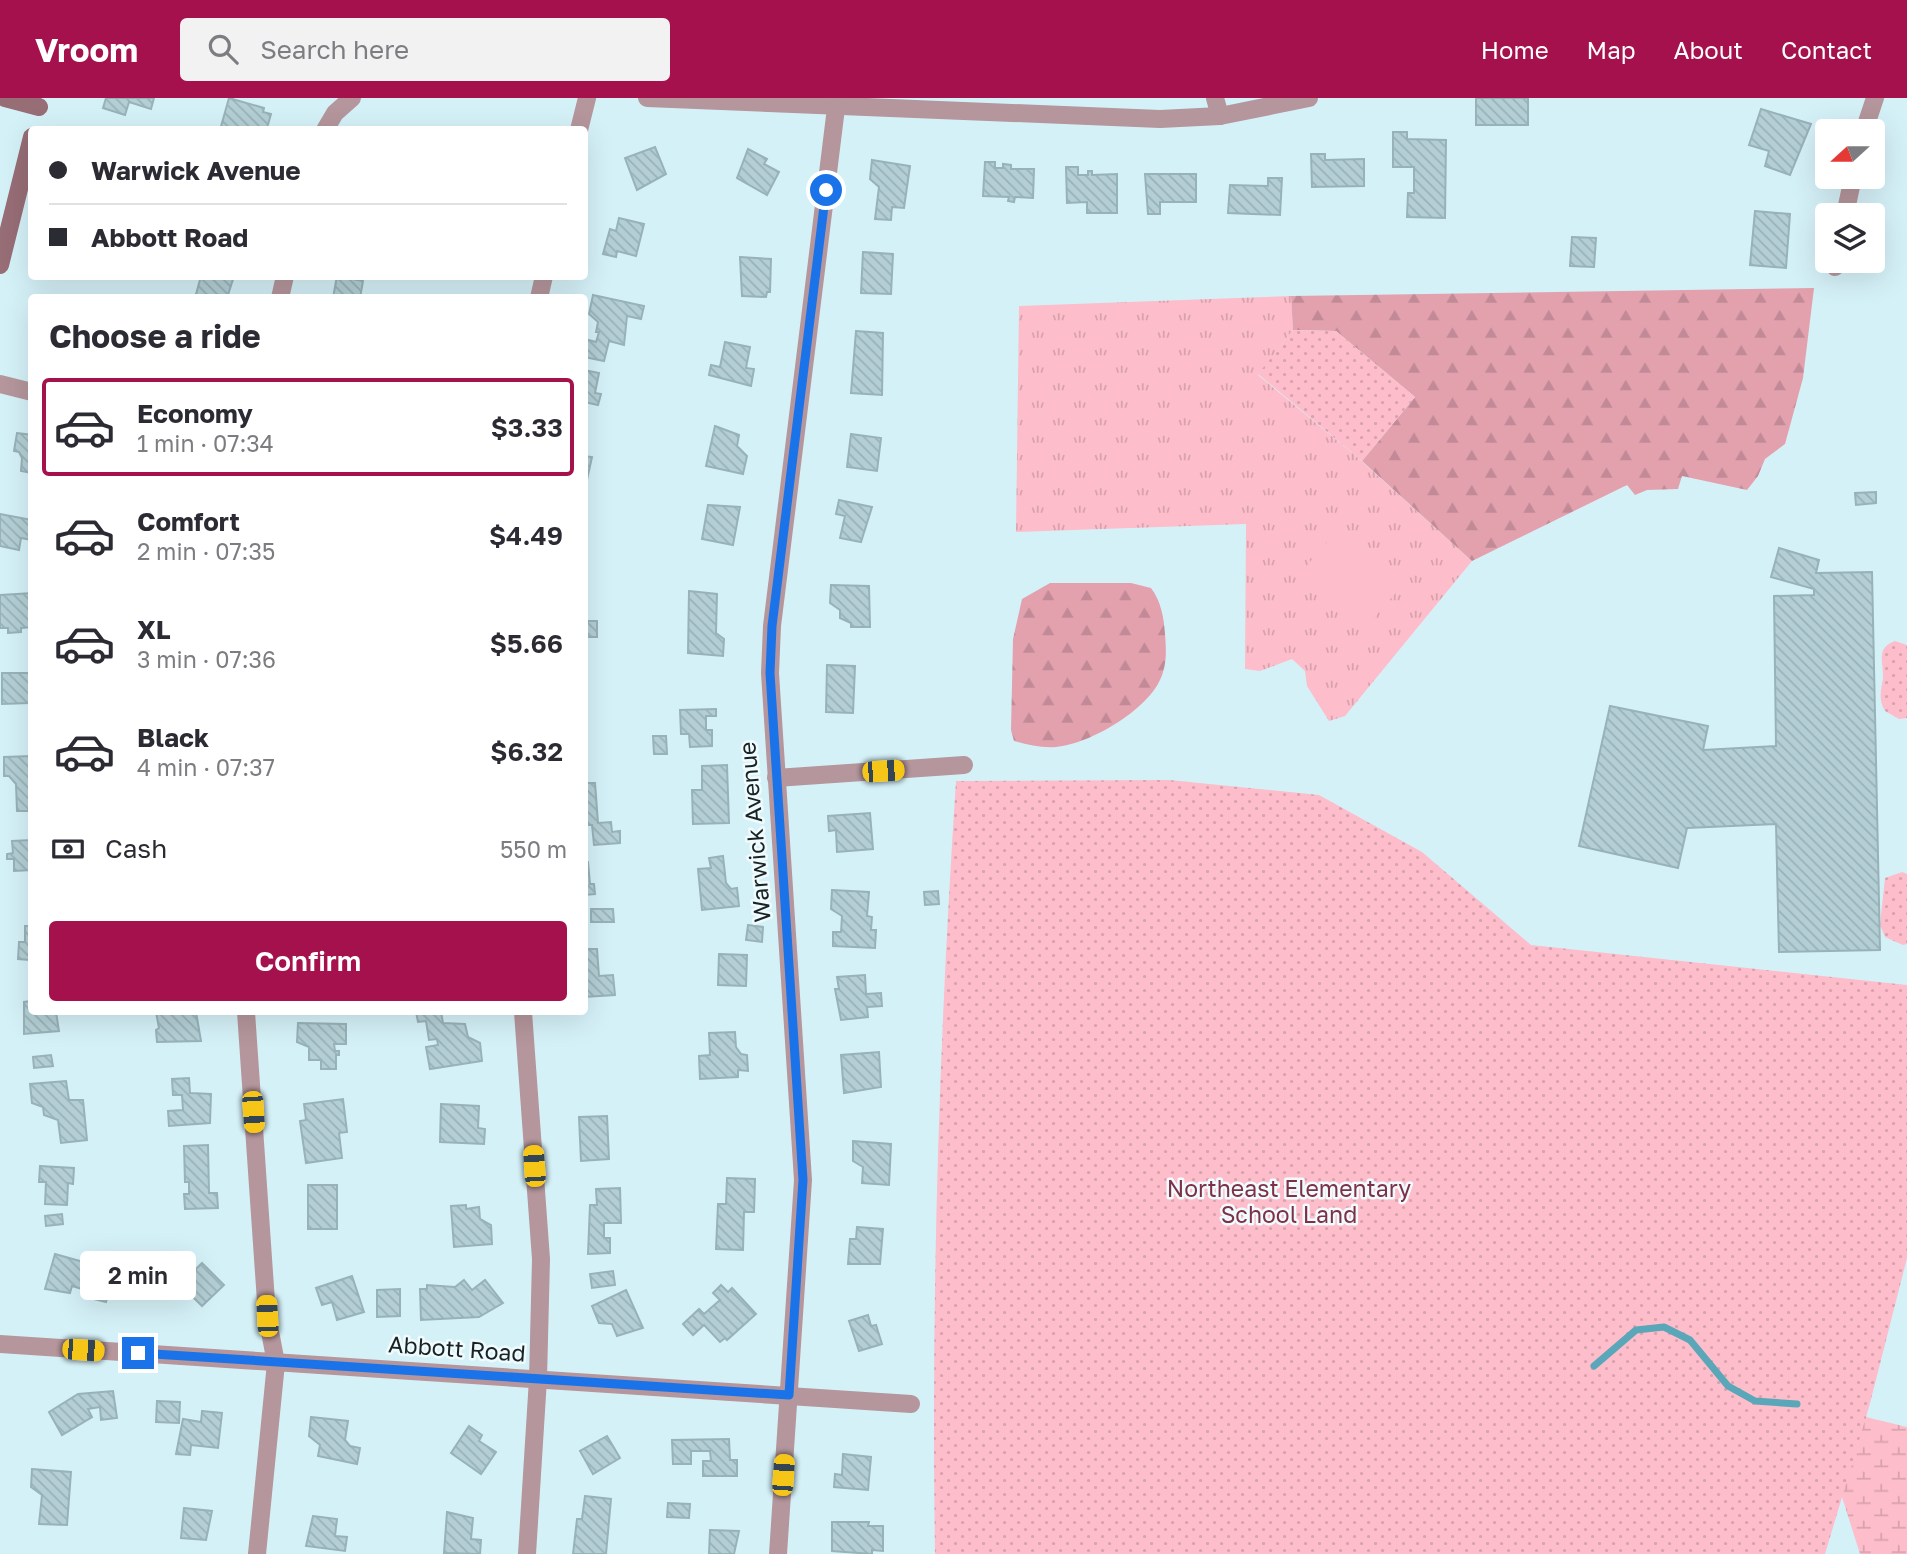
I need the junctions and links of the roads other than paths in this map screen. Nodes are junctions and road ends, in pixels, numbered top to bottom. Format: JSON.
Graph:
{"nodes":[{"id":1,"x":5,"y":98,"type":"edge"},
{"id":2,"x":352,"y":98,"type":"edge"},
{"id":3,"x":587,"y":98,"type":"edge"},
{"id":4,"x":647,"y":98,"type":"edge"},
{"id":5,"x":1215,"y":98,"type":"edge"},
{"id":6,"x":1309,"y":98,"type":"edge"},
{"id":7,"x":1875,"y":98,"type":"edge"},
{"id":8,"x":40,"y":102,"type":"edge"},
{"id":9,"x":836,"y":108,"type":"junction"},
{"id":10,"x":1220,"y":116,"type":"junction"},
{"id":11,"x":1868,"y":119,"type":"edge"},
{"id":12,"x":34,"y":126,"type":"edge"},
{"id":13,"x":327,"y":126,"type":"edge"},
{"id":14,"x":580,"y":126,"type":"edge"},
{"id":15,"x":28,"y":153,"type":"edge"},
{"id":16,"x":0,"y":265,"type":"edge"},
{"id":17,"x":0,"y":384,"type":"edge"},
{"id":18,"x":28,"y":391,"type":"edge"},
{"id":19,"x":964,"y":765,"type":"dead end"},
{"id":20,"x":776,"y":778,"type":"junction"},
{"id":21,"x":246,"y":1015,"type":"edge"},
{"id":22,"x":523,"y":1015,"type":"edge"},
{"id":23,"x":0,"y":1344,"type":"edge"},
{"id":24,"x":276,"y":1363,"type":"junction"},
{"id":25,"x":538,"y":1379,"type":"junction"},
{"id":26,"x":789,"y":1395,"type":"junction"},
{"id":27,"x":911,"y":1404,"type":"dead end"},
{"id":28,"x":257,"y":1554,"type":"edge"},
{"id":29,"x":527,"y":1554,"type":"edge"},
{"id":30,"x":778,"y":1554,"type":"edge"}],
"edges":[{"from":1,"to":8,"type":"main road"},
{"from":2,"to":13,"type":"street"},
{"from":3,"to":14,"type":"street"},
{"from":4,"to":9,"type":"street"},
{"from":5,"to":10,"type":"street"},
{"from":6,"to":10,"type":"street"},
{"from":7,"to":11,"type":"street"},
{"from":8,"to":12,"type":"main road"},
{"from":9,"to":10,"type":"street"},
{"from":9,"to":20,"type":"street","name":"Warwick Avenue"},
{"from":15,"to":16,"type":"main road"},
{"from":17,"to":18,"type":"street"},
{"from":19,"to":20,"type":"street"},
{"from":20,"to":26,"type":"street","name":"Warwick Avenue"},
{"from":21,"to":24,"type":"street"},
{"from":22,"to":25,"type":"street"},
{"from":23,"to":24,"type":"street","name":"Abbott Road"},
{"from":24,"to":25,"type":"street","name":"Abbott Road"},
{"from":24,"to":28,"type":"street"},
{"from":25,"to":26,"type":"street","name":"Abbott Road"},
{"from":25,"to":29,"type":"street"},
{"from":26,"to":27,"type":"street","name":"Abbott Road"},
{"from":26,"to":30,"type":"street","name":"Warwick Avenue"}]}
